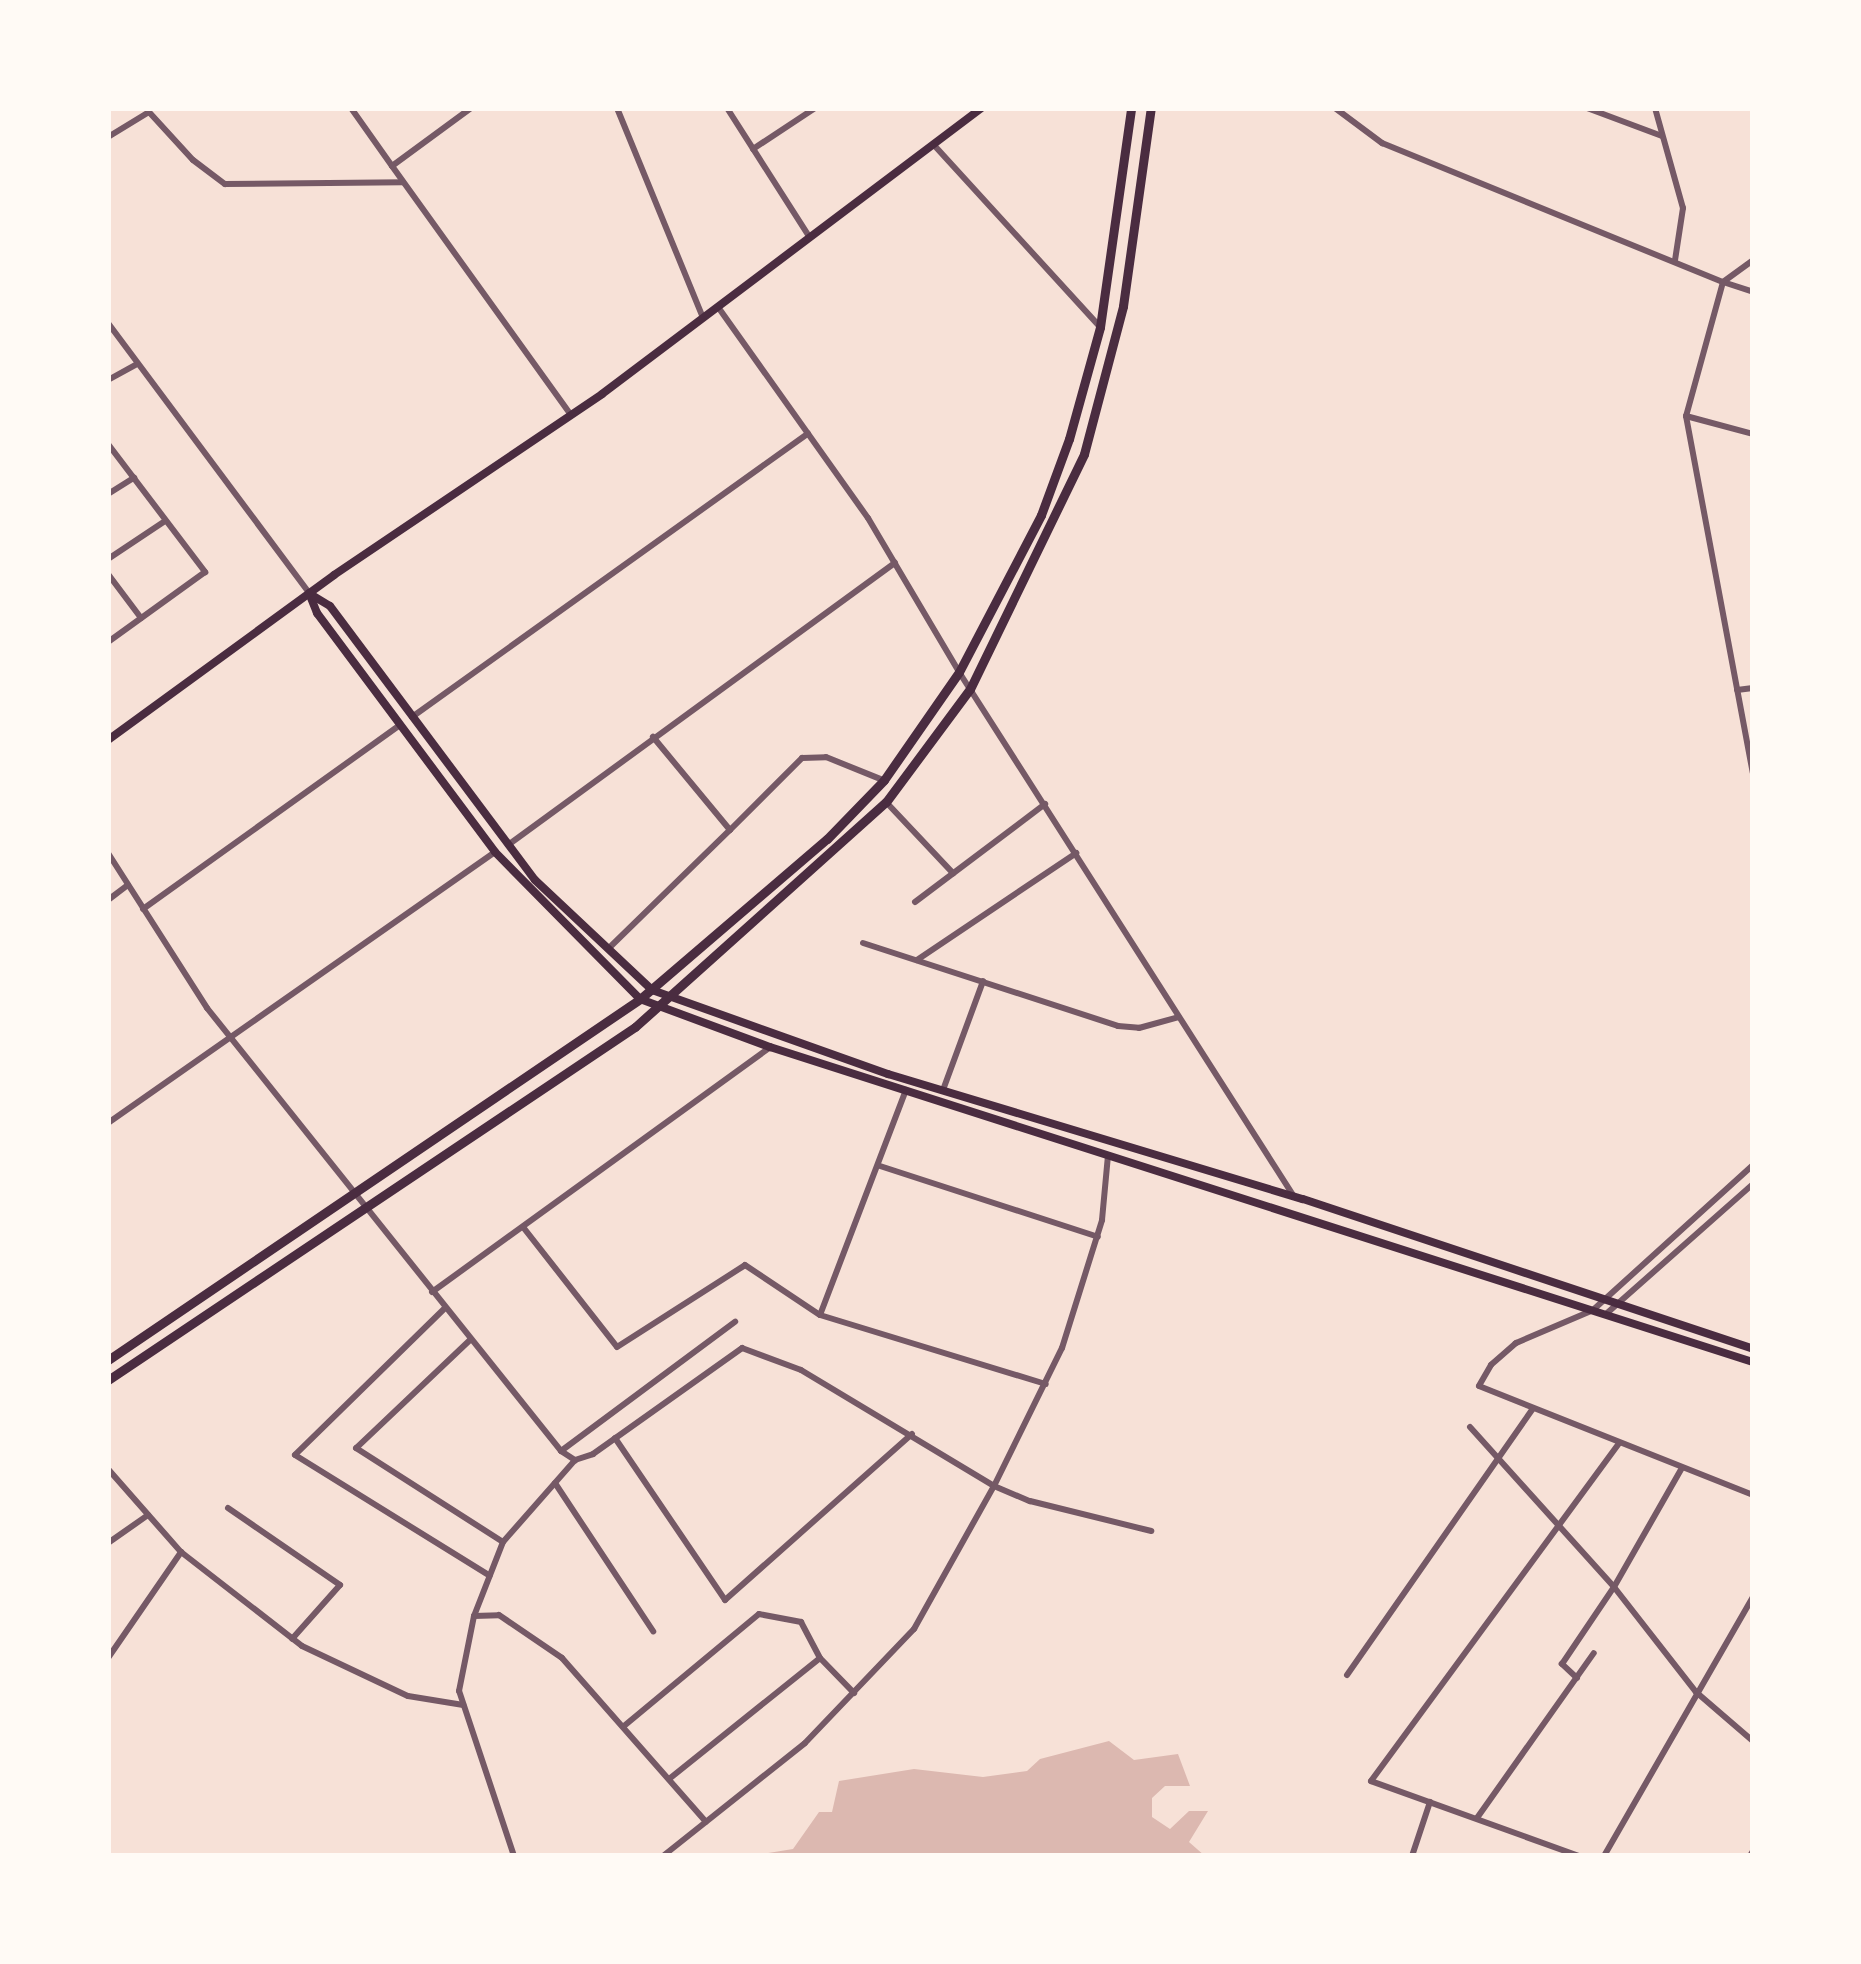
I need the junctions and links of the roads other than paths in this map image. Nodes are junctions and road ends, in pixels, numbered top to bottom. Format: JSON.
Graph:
{"nodes":[{"id":1,"x":351,"y":108,"type":"edge"},
{"id":2,"x":471,"y":108,"type":"edge"},
{"id":3,"x":617,"y":108,"type":"edge"},
{"id":4,"x":727,"y":108,"type":"edge"},
{"id":5,"x":815,"y":108,"type":"edge"},
{"id":6,"x":981,"y":108,"type":"edge"},
{"id":7,"x":1131,"y":108,"type":"edge"},
{"id":8,"x":1151,"y":108,"type":"edge"},
{"id":9,"x":1335,"y":108,"type":"edge"},
{"id":10,"x":1586,"y":108,"type":"edge"},
{"id":11,"x":1655,"y":108,"type":"edge"},
{"id":12,"x":1662,"y":136,"type":"junction"},
{"id":13,"x":108,"y":137,"type":"edge"},
{"id":14,"x":933,"y":144,"type":"junction"},
{"id":15,"x":753,"y":148,"type":"junction"},
{"id":16,"x":392,"y":166,"type":"junction"},
{"id":17,"x":403,"y":182,"type":"junction"},
{"id":18,"x":809,"y":238,"type":"junction"},
{"id":19,"x":1675,"y":260,"type":"junction"},
{"id":20,"x":1753,"y":260,"type":"edge"},
{"id":21,"x":1724,"y":282,"type":"junction"},
{"id":22,"x":1753,"y":292,"type":"edge"},
{"id":23,"x":718,"y":307,"type":"junction"},
{"id":24,"x":703,"y":317,"type":"junction"},
{"id":25,"x":108,"y":323,"type":"edge"},
{"id":26,"x":1100,"y":327,"type":"junction"},
{"id":27,"x":137,"y":364,"type":"junction"},
{"id":28,"x":108,"y":380,"type":"edge"},
{"id":29,"x":571,"y":415,"type":"junction"},
{"id":30,"x":1686,"y":416,"type":"junction"},
{"id":31,"x":808,"y":434,"type":"junction"},
{"id":32,"x":1753,"y":434,"type":"edge"},
{"id":33,"x":108,"y":444,"type":"edge"},
{"id":34,"x":134,"y":478,"type":"junction"},
{"id":35,"x":108,"y":494,"type":"edge"},
{"id":36,"x":166,"y":520,"type":"junction"},
{"id":37,"x":108,"y":559,"type":"edge"},
{"id":38,"x":895,"y":563,"type":"junction"},
{"id":39,"x":108,"y":574,"type":"edge"},
{"id":40,"x":309,"y":593,"type":"junction"},
{"id":41,"x":141,"y":618,"type":"junction"},
{"id":42,"x":108,"y":642,"type":"edge"},
{"id":43,"x":959,"y":672,"type":"junction"},
{"id":44,"x":970,"y":688,"type":"junction"},
{"id":45,"x":1753,"y":688,"type":"edge"},
{"id":46,"x":1737,"y":690,"type":"junction"},
{"id":47,"x":412,"y":717,"type":"junction"},
{"id":48,"x":400,"y":725,"type":"junction"},
{"id":49,"x":653,"y":737,"type":"junction"},
{"id":50,"x":108,"y":740,"type":"edge"},
{"id":51,"x":1753,"y":773,"type":"edge"},
{"id":52,"x":884,"y":781,"type":"junction"},
{"id":53,"x":886,"y":802,"type":"junction"},
{"id":54,"x":1045,"y":805,"type":"junction"},
{"id":55,"x":730,"y":830,"type":"junction"},
{"id":56,"x":508,"y":845,"type":"junction"},
{"id":57,"x":108,"y":853,"type":"edge"},
{"id":58,"x":495,"y":853,"type":"junction"},
{"id":59,"x":1076,"y":853,"type":"junction"},
{"id":60,"x":953,"y":873,"type":"junction"},
{"id":61,"x":128,"y":885,"type":"junction"},
{"id":62,"x":108,"y":900,"type":"edge"},
{"id":63,"x":915,"y":902,"type":"dead end"},
{"id":64,"x":143,"y":909,"type":"junction"},
{"id":65,"x":863,"y":943,"type":"dead end"},
{"id":66,"x":606,"y":950,"type":"junction"},
{"id":67,"x":917,"y":960,"type":"junction"},
{"id":68,"x":984,"y":981,"type":"junction"},
{"id":69,"x":652,"y":990,"type":"junction"},
{"id":70,"x":670,"y":998,"type":"junction"},
{"id":71,"x":640,"y":999,"type":"junction"},
{"id":72,"x":658,"y":1009,"type":"junction"},
{"id":73,"x":1179,"y":1017,"type":"junction"},
{"id":74,"x":229,"y":1036,"type":"junction"},
{"id":75,"x":770,"y":1047,"type":"junction"},
{"id":76,"x":906,"y":1090,"type":"junction"},
{"id":77,"x":943,"y":1090,"type":"junction"},
{"id":78,"x":108,"y":1123,"type":"edge"},
{"id":79,"x":1108,"y":1155,"type":"junction"},
{"id":80,"x":880,"y":1166,"type":"junction"},
{"id":81,"x":1752,"y":1167,"type":"edge"},
{"id":82,"x":1753,"y":1184,"type":"edge"},
{"id":83,"x":352,"y":1194,"type":"junction"},
{"id":84,"x":1294,"y":1197,"type":"junction"},
{"id":85,"x":364,"y":1208,"type":"junction"},
{"id":86,"x":523,"y":1226,"type":"junction"},
{"id":87,"x":1098,"y":1237,"type":"junction"},
{"id":88,"x":432,"y":1292,"type":"junction"},
{"id":89,"x":1601,"y":1298,"type":"junction"},
{"id":90,"x":1616,"y":1303,"type":"junction"},
{"id":91,"x":445,"y":1308,"type":"junction"},
{"id":92,"x":1593,"y":1310,"type":"junction"},
{"id":93,"x":1606,"y":1314,"type":"junction"},
{"id":94,"x":820,"y":1315,"type":"junction"},
{"id":95,"x":735,"y":1322,"type":"dead end"},
{"id":96,"x":470,"y":1340,"type":"junction"},
{"id":97,"x":1753,"y":1348,"type":"edge"},
{"id":98,"x":108,"y":1360,"type":"edge"},
{"id":99,"x":1753,"y":1362,"type":"edge"},
{"id":100,"x":108,"y":1380,"type":"edge"},
{"id":101,"x":1046,"y":1384,"type":"junction"},
{"id":102,"x":1533,"y":1408,"type":"junction"},
{"id":103,"x":1470,"y":1426,"type":"dead end"},
{"id":104,"x":912,"y":1434,"type":"junction"},
{"id":105,"x":615,"y":1438,"type":"junction"},
{"id":106,"x":1619,"y":1444,"type":"junction"},
{"id":107,"x":561,"y":1451,"type":"junction"},
{"id":108,"x":1498,"y":1458,"type":"junction"},
{"id":109,"x":575,"y":1460,"type":"junction"},
{"id":110,"x":1682,"y":1468,"type":"junction"},
{"id":111,"x":108,"y":1469,"type":"edge"},
{"id":112,"x":554,"y":1483,"type":"junction"},
{"id":113,"x":994,"y":1486,"type":"junction"},
{"id":114,"x":1753,"y":1496,"type":"edge"},
{"id":115,"x":228,"y":1508,"type":"dead end"},
{"id":116,"x":148,"y":1515,"type":"junction"},
{"id":117,"x":1559,"y":1526,"type":"junction"},
{"id":118,"x":1151,"y":1531,"type":"dead end"},
{"id":119,"x":503,"y":1542,"type":"junction"},
{"id":120,"x":108,"y":1544,"type":"edge"},
{"id":121,"x":181,"y":1552,"type":"junction"},
{"id":122,"x":490,"y":1576,"type":"junction"},
{"id":123,"x":1614,"y":1587,"type":"junction"},
{"id":124,"x":1753,"y":1597,"type":"edge"},
{"id":125,"x":474,"y":1616,"type":"junction"},
{"id":126,"x":653,"y":1630,"type":"dead end"},
{"id":127,"x":292,"y":1639,"type":"junction"},
{"id":128,"x":1594,"y":1653,"type":"dead end"},
{"id":129,"x":108,"y":1658,"type":"edge"},
{"id":130,"x":820,"y":1658,"type":"junction"},
{"id":131,"x":1347,"y":1675,"type":"dead end"},
{"id":132,"x":1576,"y":1678,"type":"junction"},
{"id":133,"x":1696,"y":1692,"type":"junction"},
{"id":134,"x":854,"y":1694,"type":"junction"},
{"id":135,"x":463,"y":1705,"type":"junction"},
{"id":136,"x":624,"y":1726,"type":"junction"},
{"id":137,"x":1753,"y":1741,"type":"edge"},
{"id":138,"x":669,"y":1779,"type":"junction"},
{"id":139,"x":1430,"y":1802,"type":"junction"},
{"id":140,"x":1477,"y":1818,"type":"junction"},
{"id":141,"x":707,"y":1823,"type":"junction"},
{"id":142,"x":514,"y":1856,"type":"edge"},
{"id":143,"x":663,"y":1856,"type":"edge"},
{"id":144,"x":1412,"y":1856,"type":"edge"},
{"id":145,"x":1579,"y":1856,"type":"edge"},
{"id":146,"x":1604,"y":1856,"type":"edge"}],
"edges":[{"from":1,"to":16,"type":"street"},
{"from":2,"to":16,"type":"street"},
{"from":3,"to":24,"type":"street"},
{"from":4,"to":15,"type":"street"},
{"from":5,"to":15,"type":"street"},
{"from":6,"to":14,"type":"main road"},
{"from":7,"to":26,"type":"main road"},
{"from":8,"to":44,"type":"main road"},
{"from":9,"to":19,"type":"street"},
{"from":10,"to":12,"type":"street"},
{"from":11,"to":12,"type":"street"},
{"from":12,"to":19,"type":"street"},
{"from":13,"to":17,"type":"street"},
{"from":14,"to":18,"type":"main road"},
{"from":14,"to":26,"type":"street"},
{"from":15,"to":18,"type":"street"},
{"from":16,"to":17,"type":"street"},
{"from":17,"to":29,"type":"street"},
{"from":18,"to":23,"type":"main road"},
{"from":19,"to":21,"type":"street"},
{"from":20,"to":21,"type":"street"},
{"from":21,"to":22,"type":"street"},
{"from":21,"to":30,"type":"street"},
{"from":23,"to":24,"type":"main road"},
{"from":23,"to":31,"type":"street"},
{"from":24,"to":29,"type":"main road"},
{"from":25,"to":27,"type":"street"},
{"from":26,"to":43,"type":"main road"},
{"from":27,"to":28,"type":"street"},
{"from":27,"to":40,"type":"street"},
{"from":29,"to":40,"type":"main road"},
{"from":30,"to":32,"type":"street"},
{"from":30,"to":46,"type":"street"},
{"from":31,"to":38,"type":"street"},
{"from":31,"to":47,"type":"street"},
{"from":33,"to":34,"type":"street"},
{"from":34,"to":35,"type":"street"},
{"from":34,"to":36,"type":"street"},
{"from":36,"to":37,"type":"street"},
{"from":36,"to":41,"type":"street"},
{"from":38,"to":43,"type":"street"},
{"from":38,"to":49,"type":"street"},
{"from":39,"to":41,"type":"street"},
{"from":40,"to":47,"type":"main road"},
{"from":40,"to":48,"type":"main road"},
{"from":40,"to":50,"type":"main road"},
{"from":41,"to":42,"type":"street"},
{"from":43,"to":44,"type":"street"},
{"from":43,"to":52,"type":"main road"},
{"from":44,"to":53,"type":"main road"},
{"from":44,"to":54,"type":"street"},
{"from":45,"to":46,"type":"street"},
{"from":46,"to":51,"type":"street"},
{"from":47,"to":56,"type":"main road"},
{"from":48,"to":58,"type":"main road"},
{"from":48,"to":64,"type":"street"},
{"from":49,"to":55,"type":"street"},
{"from":49,"to":56,"type":"street"},
{"from":52,"to":55,"type":"street"},
{"from":52,"to":69,"type":"main road"},
{"from":53,"to":60,"type":"street"},
{"from":53,"to":70,"type":"main road"},
{"from":54,"to":59,"type":"street"},
{"from":54,"to":60,"type":"street"},
{"from":55,"to":66,"type":"street"},
{"from":56,"to":66,"type":"main road"},
{"from":57,"to":61,"type":"street"},
{"from":58,"to":71,"type":"main road"},
{"from":58,"to":74,"type":"street"},
{"from":59,"to":67,"type":"street"},
{"from":59,"to":73,"type":"street"},
{"from":60,"to":63,"type":"street"},
{"from":61,"to":62,"type":"street"},
{"from":61,"to":64,"type":"street"},
{"from":64,"to":74,"type":"street"},
{"from":65,"to":67,"type":"street"},
{"from":66,"to":69,"type":"main road"},
{"from":67,"to":68,"type":"street"},
{"from":68,"to":73,"type":"street"},
{"from":68,"to":77,"type":"street"},
{"from":69,"to":70,"type":"main road"},
{"from":69,"to":71,"type":"main road"},
{"from":70,"to":72,"type":"main road"},
{"from":70,"to":77,"type":"main road"},
{"from":71,"to":72,"type":"main road"},
{"from":71,"to":83,"type":"main road"},
{"from":72,"to":75,"type":"main road"},
{"from":72,"to":85,"type":"main road"},
{"from":73,"to":84,"type":"street"},
{"from":74,"to":78,"type":"street"},
{"from":74,"to":83,"type":"street"},
{"from":75,"to":76,"type":"main road"},
{"from":75,"to":86,"type":"street"},
{"from":76,"to":79,"type":"main road"},
{"from":76,"to":80,"type":"street"},
{"from":77,"to":84,"type":"main road"},
{"from":79,"to":87,"type":"street"},
{"from":79,"to":92,"type":"main road"},
{"from":80,"to":87,"type":"street"},
{"from":80,"to":94,"type":"street"},
{"from":81,"to":89,"type":"street"},
{"from":82,"to":90,"type":"street"},
{"from":83,"to":85,"type":"street"},
{"from":83,"to":98,"type":"main road"},
{"from":84,"to":89,"type":"main road"},
{"from":85,"to":88,"type":"street"},
{"from":85,"to":100,"type":"main road"},
{"from":86,"to":88,"type":"street"},
{"from":86,"to":94,"type":"street"},
{"from":87,"to":101,"type":"street"},
{"from":88,"to":91,"type":"street"},
{"from":89,"to":90,"type":"main road"},
{"from":89,"to":92,"type":"street"},
{"from":90,"to":93,"type":"street"},
{"from":90,"to":97,"type":"main road"},
{"from":91,"to":96,"type":"street"},
{"from":91,"to":122,"type":"street"},
{"from":92,"to":93,"type":"main road"},
{"from":92,"to":102,"type":"street"},
{"from":93,"to":99,"type":"main road"},
{"from":94,"to":101,"type":"street"},
{"from":95,"to":107,"type":"street"},
{"from":96,"to":107,"type":"street"},
{"from":96,"to":119,"type":"street"},
{"from":101,"to":113,"type":"street"},
{"from":102,"to":106,"type":"street"},
{"from":102,"to":108,"type":"street"},
{"from":103,"to":108,"type":"street"},
{"from":104,"to":105,"type":"street"},
{"from":104,"to":105,"type":"street"},
{"from":104,"to":113,"type":"street"},
{"from":105,"to":109,"type":"street"},
{"from":106,"to":110,"type":"street"},
{"from":106,"to":117,"type":"street"},
{"from":107,"to":109,"type":"street"},
{"from":108,"to":117,"type":"street"},
{"from":108,"to":131,"type":"street"},
{"from":109,"to":112,"type":"street"},
{"from":110,"to":114,"type":"street"},
{"from":110,"to":123,"type":"street"},
{"from":111,"to":116,"type":"street"},
{"from":112,"to":119,"type":"street"},
{"from":112,"to":126,"type":"street"},
{"from":113,"to":118,"type":"street"},
{"from":113,"to":134,"type":"street"},
{"from":115,"to":127,"type":"street"},
{"from":116,"to":120,"type":"street"},
{"from":116,"to":121,"type":"street"},
{"from":117,"to":123,"type":"street"},
{"from":117,"to":139,"type":"street"},
{"from":119,"to":122,"type":"street"},
{"from":121,"to":127,"type":"street"},
{"from":121,"to":129,"type":"street"},
{"from":122,"to":125,"type":"street"},
{"from":123,"to":132,"type":"street"},
{"from":123,"to":133,"type":"street"},
{"from":124,"to":133,"type":"street"},
{"from":125,"to":135,"type":"street"},
{"from":125,"to":136,"type":"street"},
{"from":127,"to":135,"type":"street"},
{"from":128,"to":132,"type":"street"},
{"from":130,"to":134,"type":"street"},
{"from":130,"to":136,"type":"street"},
{"from":130,"to":138,"type":"street"},
{"from":132,"to":140,"type":"street"},
{"from":133,"to":137,"type":"street"},
{"from":133,"to":146,"type":"street"},
{"from":134,"to":141,"type":"street"},
{"from":135,"to":142,"type":"street"},
{"from":136,"to":138,"type":"street"},
{"from":138,"to":141,"type":"street"},
{"from":139,"to":140,"type":"street"},
{"from":139,"to":144,"type":"street"},
{"from":140,"to":145,"type":"street"},
{"from":141,"to":143,"type":"street"}]}
